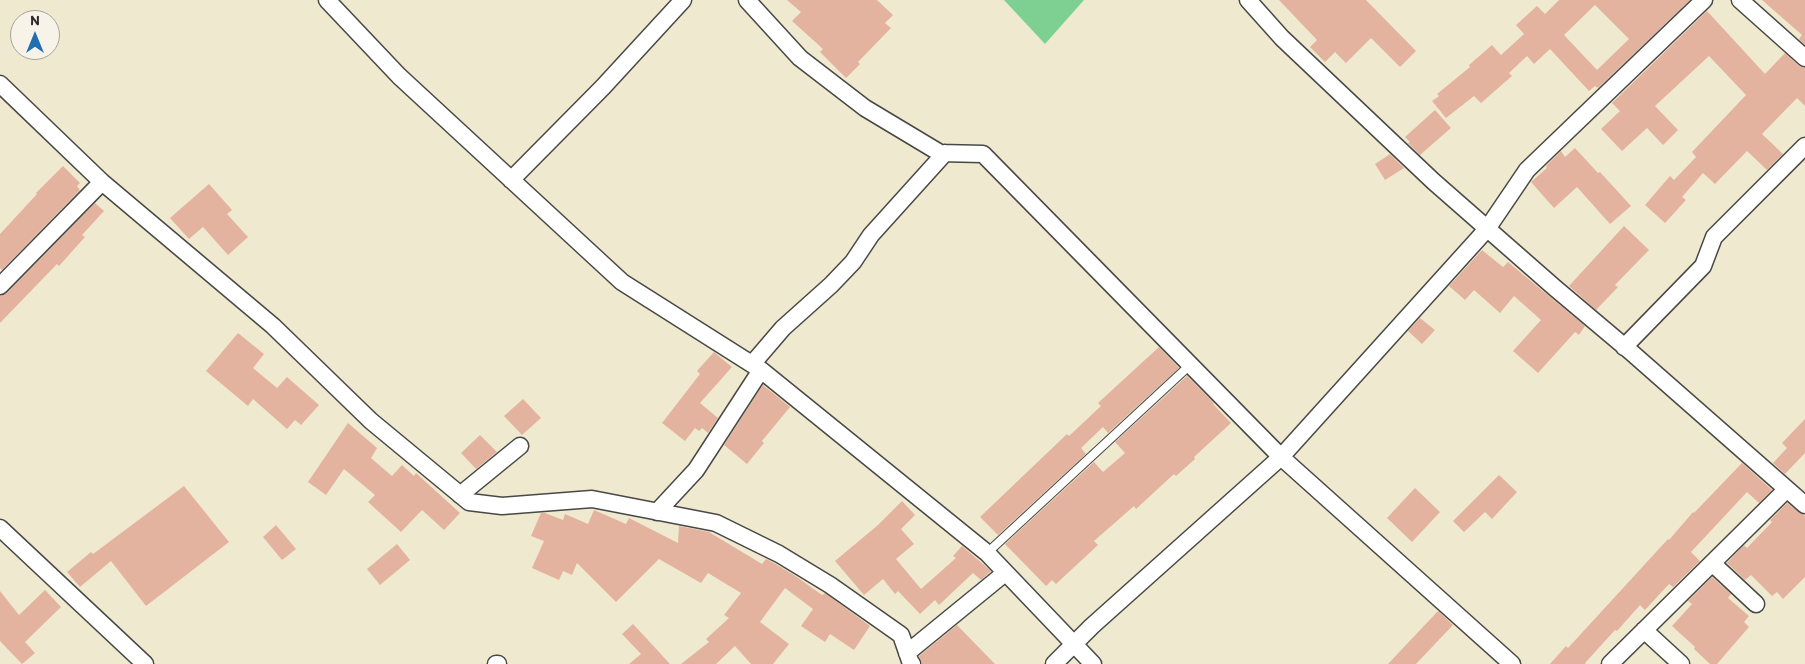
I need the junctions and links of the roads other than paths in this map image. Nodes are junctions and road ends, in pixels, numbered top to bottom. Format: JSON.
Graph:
{"nodes":[{"id":1,"x":327,"y":0,"type":"edge"},
{"id":2,"x":684,"y":0,"type":"edge"},
{"id":3,"x":746,"y":0,"type":"edge"},
{"id":4,"x":1248,"y":0,"type":"edge"},
{"id":5,"x":1704,"y":0,"type":"edge"},
{"id":6,"x":1740,"y":0,"type":"edge"},
{"id":7,"x":1805,"y":58,"type":"edge"},
{"id":8,"x":0,"y":84,"type":"edge"},
{"id":9,"x":1805,"y":146,"type":"edge"},
{"id":10,"x":945,"y":153,"type":"junction"},
{"id":11,"x":511,"y":180,"type":"junction"},
{"id":12,"x":102,"y":182,"type":"junction"},
{"id":13,"x":1487,"y":229,"type":"junction"},
{"id":14,"x":0,"y":286,"type":"edge"},
{"id":15,"x":1624,"y":347,"type":"junction"},
{"id":16,"x":1190,"y":365,"type":"junction"},
{"id":17,"x":757,"y":366,"type":"junction"},
{"id":18,"x":520,"y":446,"type":"dead end"},
{"id":19,"x":1281,"y":457,"type":"junction"},
{"id":20,"x":1787,"y":490,"type":"junction"},
{"id":21,"x":460,"y":495,"type":"junction"},
{"id":22,"x":1805,"y":506,"type":"edge"},
{"id":23,"x":657,"y":512,"type":"junction"},
{"id":24,"x":0,"y":528,"type":"edge"},
{"id":25,"x":987,"y":554,"type":"junction"},
{"id":26,"x":1712,"y":563,"type":"junction"},
{"id":27,"x":1006,"y":573,"type":"junction"},
{"id":28,"x":1756,"y":604,"type":"dead end"},
{"id":29,"x":1644,"y":630,"type":"junction"},
{"id":30,"x":1074,"y":645,"type":"junction"},
{"id":31,"x":126,"y":658,"type":"edge"},
{"id":32,"x":910,"y":658,"type":"edge"},
{"id":33,"x":144,"y":664,"type":"edge"},
{"id":34,"x":1054,"y":664,"type":"edge"},
{"id":35,"x":1093,"y":664,"type":"edge"},
{"id":36,"x":1512,"y":664,"type":"edge"},
{"id":37,"x":1610,"y":664,"type":"edge"},
{"id":38,"x":1681,"y":664,"type":"edge"}],
"edges":[{"from":1,"to":11,"type":"street"},
{"from":2,"to":11,"type":"street"},
{"from":3,"to":10,"type":"street"},
{"from":4,"to":13,"type":"street"},
{"from":5,"to":13,"type":"street"},
{"from":6,"to":7,"type":"street"},
{"from":8,"to":12,"type":"street"},
{"from":9,"to":15,"type":"street"},
{"from":10,"to":16,"type":"street"},
{"from":10,"to":17,"type":"street"},
{"from":11,"to":17,"type":"street"},
{"from":12,"to":14,"type":"street"},
{"from":12,"to":21,"type":"street"},
{"from":13,"to":15,"type":"street"},
{"from":13,"to":19,"type":"street"},
{"from":15,"to":20,"type":"street"},
{"from":16,"to":19,"type":"street"},
{"from":16,"to":25,"type":"lane"},
{"from":17,"to":23,"type":"street"},
{"from":17,"to":25,"type":"street"},
{"from":18,"to":21,"type":"street"},
{"from":19,"to":30,"type":"street"},
{"from":19,"to":36,"type":"street"},
{"from":20,"to":22,"type":"street"},
{"from":20,"to":26,"type":"street"},
{"from":21,"to":23,"type":"street"},
{"from":23,"to":32,"type":"street"},
{"from":24,"to":31,"type":"street"},
{"from":25,"to":27,"type":"street"},
{"from":26,"to":28,"type":"street"},
{"from":26,"to":29,"type":"street"},
{"from":27,"to":30,"type":"street"},
{"from":27,"to":32,"type":"street"},
{"from":29,"to":37,"type":"street"},
{"from":29,"to":38,"type":"street"},
{"from":30,"to":34,"type":"street"},
{"from":30,"to":35,"type":"street"},
{"from":31,"to":33,"type":"street"}]}
